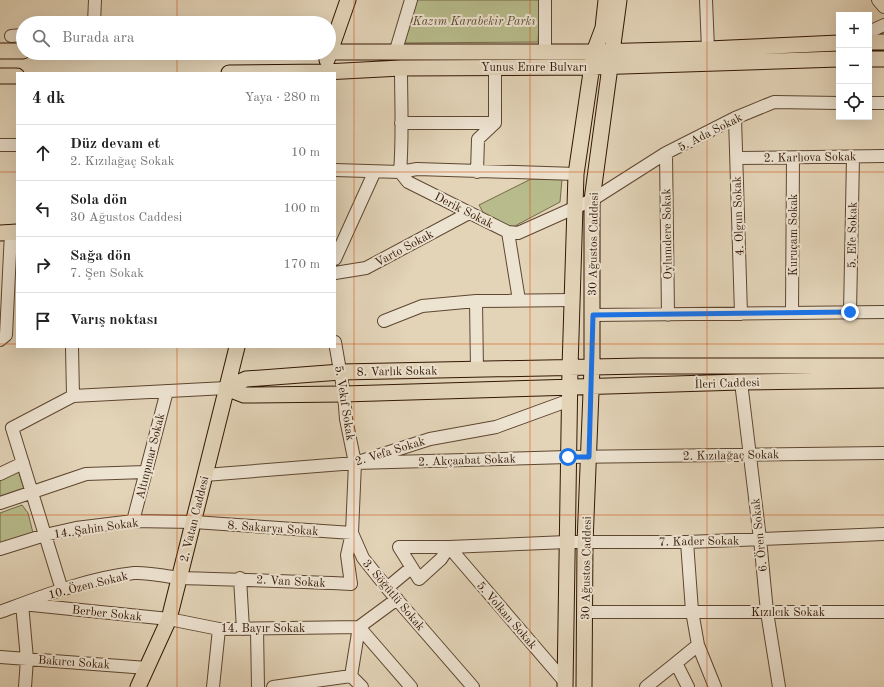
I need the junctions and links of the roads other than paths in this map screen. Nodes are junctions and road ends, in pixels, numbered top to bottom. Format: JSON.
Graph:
{"nodes":[{"id":1,"x":95,"y":0,"type":"edge"},
{"id":2,"x":348,"y":0,"type":"edge"},
{"id":3,"x":411,"y":0,"type":"edge"},
{"id":4,"x":545,"y":0,"type":"edge"},
{"id":5,"x":606,"y":0,"type":"edge"},
{"id":6,"x":619,"y":0,"type":"edge"},
{"id":7,"x":706,"y":0,"type":"edge"},
{"id":8,"x":878,"y":0,"type":"edge"},
{"id":9,"x":884,"y":7,"type":"edge"},
{"id":10,"x":94,"y":16,"type":"edge"},
{"id":11,"x":884,"y":25,"type":"edge"},
{"id":12,"x":872,"y":31,"type":"edge"},
{"id":13,"x":336,"y":33,"type":"edge"},
{"id":14,"x":836,"y":42,"type":"edge"},
{"id":15,"x":872,"y":42,"type":"edge"},
{"id":16,"x":884,"y":42,"type":"edge"},
{"id":17,"x":708,"y":49,"type":"junction"},
{"id":18,"x":396,"y":50,"type":"junction"},
{"id":19,"x":16,"y":51,"type":"edge"},
{"id":20,"x":613,"y":51,"type":"junction"},
{"id":21,"x":0,"y":52,"type":"edge"},
{"id":22,"x":336,"y":52,"type":"edge"},
{"id":23,"x":545,"y":52,"type":"junction"},
{"id":24,"x":594,"y":52,"type":"junction"},
{"id":25,"x":836,"y":59,"type":"edge"},
{"id":26,"x":872,"y":59,"type":"edge"},
{"id":27,"x":884,"y":59,"type":"edge"},
{"id":28,"x":327,"y":60,"type":"edge"},
{"id":29,"x":610,"y":66,"type":"junction"},
{"id":30,"x":495,"y":67,"type":"junction"},
{"id":31,"x":592,"y":67,"type":"junction"},
{"id":32,"x":401,"y":68,"type":"junction"},
{"id":33,"x":259,"y":72,"type":"edge"},
{"id":34,"x":325,"y":72,"type":"edge"},
{"id":35,"x":0,"y":76,"type":"edge"},
{"id":36,"x":16,"y":76,"type":"edge"},
{"id":37,"x":836,"y":102,"type":"edge"},
{"id":38,"x":872,"y":102,"type":"edge"},
{"id":39,"x":884,"y":103,"type":"edge"},
{"id":40,"x":736,"y":118,"type":"junction"},
{"id":41,"x":401,"y":123,"type":"junction"},
{"id":42,"x":495,"y":123,"type":"junction"},
{"id":43,"x":0,"y":145,"type":"edge"},
{"id":44,"x":16,"y":145,"type":"edge"},
{"id":45,"x":666,"y":153,"type":"junction"},
{"id":46,"x":884,"y":156,"type":"edge"},
{"id":47,"x":853,"y":157,"type":"junction"},
{"id":48,"x":737,"y":158,"type":"junction"},
{"id":49,"x":793,"y":158,"type":"junction"},
{"id":50,"x":336,"y":170,"type":"edge"},
{"id":51,"x":400,"y":172,"type":"junction"},
{"id":52,"x":477,"y":172,"type":"junction"},
{"id":53,"x":374,"y":173,"type":"junction"},
{"id":54,"x":576,"y":174,"type":"junction"},
{"id":55,"x":592,"y":200,"type":"junction"},
{"id":56,"x":574,"y":209,"type":"junction"},
{"id":57,"x":470,"y":212,"type":"junction"},
{"id":58,"x":508,"y":232,"type":"junction"},
{"id":59,"x":9,"y":233,"type":"edge"},
{"id":60,"x":336,"y":257,"type":"edge"},
{"id":61,"x":336,"y":273,"type":"edge"},
{"id":62,"x":519,"y":300,"type":"junction"},
{"id":63,"x":572,"y":300,"type":"junction"},
{"id":64,"x":476,"y":301,"type":"junction"},
{"id":65,"x":850,"y":312,"type":"junction"},
{"id":66,"x":884,"y":312,"type":"edge"},
{"id":67,"x":792,"y":313,"type":"junction"},
{"id":68,"x":741,"y":314,"type":"junction"},
{"id":69,"x":593,"y":315,"type":"junction"},
{"id":70,"x":668,"y":315,"type":"junction"},
{"id":71,"x":384,"y":321,"type":"dead end"},
{"id":72,"x":0,"y":340,"type":"edge"},
{"id":73,"x":336,"y":347,"type":"edge"},
{"id":74,"x":72,"y":348,"type":"edge"},
{"id":75,"x":236,"y":348,"type":"edge"},
{"id":76,"x":884,"y":366,"type":"edge"},
{"id":77,"x":592,"y":367,"type":"junction"},
{"id":78,"x":570,"y":368,"type":"junction"},
{"id":79,"x":477,"y":370,"type":"junction"},
{"id":80,"x":341,"y":372,"type":"junction"},
{"id":81,"x":884,"y":380,"type":"edge"},
{"id":82,"x":741,"y":382,"type":"junction"},
{"id":83,"x":592,"y":387,"type":"junction"},
{"id":84,"x":226,"y":388,"type":"junction"},
{"id":85,"x":167,"y":391,"type":"junction"},
{"id":86,"x":344,"y":394,"type":"junction"},
{"id":87,"x":570,"y":394,"type":"junction"},
{"id":88,"x":73,"y":396,"type":"junction"},
{"id":89,"x":884,"y":453,"type":"edge"},
{"id":90,"x":751,"y":455,"type":"junction"},
{"id":91,"x":579,"y":457,"type":"junction"},
{"id":92,"x":24,"y":463,"type":"junction"},
{"id":93,"x":355,"y":463,"type":"junction"},
{"id":94,"x":145,"y":472,"type":"junction"},
{"id":95,"x":0,"y":474,"type":"edge"},
{"id":96,"x":205,"y":475,"type":"junction"},
{"id":97,"x":32,"y":492,"type":"junction"},
{"id":98,"x":0,"y":503,"type":"edge"},
{"id":99,"x":134,"y":521,"type":"junction"},
{"id":100,"x":194,"y":522,"type":"junction"},
{"id":101,"x":352,"y":533,"type":"junction"},
{"id":102,"x":884,"y":534,"type":"edge"},
{"id":103,"x":45,"y":535,"type":"junction"},
{"id":104,"x":760,"y":539,"type":"junction"},
{"id":105,"x":567,"y":542,"type":"junction"},
{"id":106,"x":687,"y":542,"type":"junction"},
{"id":107,"x":585,"y":543,"type":"junction"},
{"id":108,"x":449,"y":547,"type":"junction"},
{"id":109,"x":0,"y":549,"type":"edge"},
{"id":110,"x":411,"y":568,"type":"junction"},
{"id":111,"x":179,"y":578,"type":"junction"},
{"id":112,"x":240,"y":578,"type":"junction"},
{"id":113,"x":387,"y":588,"type":"junction"},
{"id":114,"x":62,"y":590,"type":"junction"},
{"id":115,"x":397,"y":599,"type":"junction"},
{"id":116,"x":22,"y":604,"type":"junction"},
{"id":117,"x":692,"y":611,"type":"junction"},
{"id":118,"x":0,"y":612,"type":"edge"},
{"id":119,"x":585,"y":612,"type":"junction"},
{"id":120,"x":767,"y":612,"type":"junction"},
{"id":121,"x":884,"y":612,"type":"edge"},
{"id":122,"x":168,"y":619,"type":"junction"},
{"id":123,"x":358,"y":627,"type":"junction"},
{"id":124,"x":243,"y":629,"type":"junction"},
{"id":125,"x":257,"y":629,"type":"junction"},
{"id":126,"x":220,"y":630,"type":"junction"},
{"id":127,"x":698,"y":646,"type":"junction"},
{"id":128,"x":0,"y":657,"type":"edge"},
{"id":129,"x":27,"y":659,"type":"junction"},
{"id":130,"x":676,"y":663,"type":"junction"},
{"id":131,"x":147,"y":668,"type":"junction"},
{"id":132,"x":351,"y":676,"type":"junction"},
{"id":133,"x":565,"y":685,"type":"edge"},
{"id":134,"x":25,"y":687,"type":"edge"},
{"id":135,"x":138,"y":687,"type":"edge"},
{"id":136,"x":213,"y":687,"type":"edge"},
{"id":137,"x":258,"y":687,"type":"edge"},
{"id":138,"x":273,"y":687,"type":"edge"},
{"id":139,"x":362,"y":687,"type":"edge"},
{"id":140,"x":411,"y":687,"type":"edge"},
{"id":141,"x":473,"y":687,"type":"edge"},
{"id":142,"x":584,"y":687,"type":"edge"},
{"id":143,"x":646,"y":687,"type":"edge"},
{"id":144,"x":688,"y":687,"type":"edge"},
{"id":145,"x":715,"y":687,"type":"edge"},
{"id":146,"x":779,"y":687,"type":"edge"}],
"edges":[{"from":1,"to":10,"type":"street"},
{"from":2,"to":13,"type":"main road"},
{"from":3,"to":18,"type":"street"},
{"from":4,"to":23,"type":"street"},
{"from":5,"to":24,"type":"main road","name":"30 Ağustos Caddesi"},
{"from":6,"to":20,"type":"main road","name":"30 Ağustos Caddesi"},
{"from":7,"to":17,"type":"street"},
{"from":8,"to":9,"type":"street"},
{"from":11,"to":12,"type":"street"},
{"from":14,"to":17,"type":"main road","name":"Yunus Emre Bulvarı"},
{"from":15,"to":16,"type":"main road"},
{"from":17,"to":20,"type":"main road","name":"Yunus Emre Bulvarı"},
{"from":18,"to":22,"type":"main road","name":"Yunus Emre Bulvarı"},
{"from":18,"to":23,"type":"main road","name":"Yunus Emre Bulvarı"},
{"from":19,"to":21,"type":"main road"},
{"from":20,"to":24,"type":"main road","name":"Yunus Emre Bulvarı"},
{"from":20,"to":29,"type":"main road","name":"30 Ağustos Caddesi"},
{"from":23,"to":24,"type":"main road","name":"Yunus Emre Bulvarı"},
{"from":24,"to":31,"type":"main road","name":"30 Ağustos Caddesi"},
{"from":25,"to":29,"type":"main road","name":"Yunus Emre Bulvarı"},
{"from":26,"to":27,"type":"main road"},
{"from":28,"to":34,"type":"main road"},
{"from":29,"to":31,"type":"main road","name":"Yunus Emre Bulvarı"},
{"from":29,"to":55,"type":"main road","name":"30 Ağustos Caddesi"},
{"from":30,"to":31,"type":"main road","name":"Yunus Emre Bulvarı"},
{"from":30,"to":32,"type":"main road","name":"Yunus Emre Bulvarı"},
{"from":30,"to":42,"type":"street"},
{"from":31,"to":54,"type":"main road","name":"30 Ağustos Caddesi"},
{"from":32,"to":34,"type":"main road","name":"Yunus Emre Bulvarı"},
{"from":32,"to":41,"type":"street"},
{"from":33,"to":34,"type":"main road","name":"Yunus Emre Bulvarı"},
{"from":35,"to":36,"type":"main road"},
{"from":37,"to":40,"type":"street","name":"5. Ada Sokak"},
{"from":38,"to":39,"type":"street"},
{"from":40,"to":45,"type":"street","name":"5. Ada Sokak"},
{"from":40,"to":48,"type":"street","name":"4. Olgun Sokak"},
{"from":41,"to":42,"type":"street"},
{"from":41,"to":51,"type":"street"},
{"from":42,"to":52,"type":"street"},
{"from":43,"to":44,"type":"street"},
{"from":45,"to":55,"type":"street","name":"5. Ada Sokak"},
{"from":45,"to":70,"type":"street","name":"Oylumdere Sokak"},
{"from":46,"to":47,"type":"street","name":"2. Karlıova Sokak"},
{"from":47,"to":49,"type":"street","name":"2. Karlıova Sokak"},
{"from":47,"to":65,"type":"street","name":"5. Efe Sokak"},
{"from":48,"to":49,"type":"street","name":"2. Karlıova Sokak"},
{"from":48,"to":68,"type":"street","name":"4. Olgun Sokak"},
{"from":49,"to":67,"type":"street","name":"Kuruçam Sokak"},
{"from":50,"to":53,"type":"street"},
{"from":51,"to":52,"type":"street"},
{"from":51,"to":53,"type":"street"},
{"from":51,"to":57,"type":"street","name":"Derik Sokak"},
{"from":52,"to":54,"type":"street"},
{"from":53,"to":60,"type":"street"},
{"from":54,"to":56,"type":"main road","name":"30 Ağustos Caddesi"},
{"from":55,"to":56,"type":"street","name":"Derik Sokak"},
{"from":55,"to":69,"type":"main road","name":"30 Ağustos Caddesi"},
{"from":56,"to":58,"type":"street","name":"Derik Sokak"},
{"from":56,"to":63,"type":"main road","name":"30 Ağustos Caddesi"},
{"from":57,"to":58,"type":"street","name":"Derik Sokak"},
{"from":57,"to":61,"type":"street","name":"Varto Sokak"},
{"from":58,"to":62,"type":"street"},
{"from":59,"to":72,"type":"street"},
{"from":62,"to":63,"type":"street"},
{"from":62,"to":64,"type":"street"},
{"from":63,"to":78,"type":"main road","name":"30 Ağustos Caddesi"},
{"from":64,"to":71,"type":"street"},
{"from":64,"to":79,"type":"street"},
{"from":65,"to":66,"type":"street"},
{"from":65,"to":67,"type":"street"},
{"from":67,"to":68,"type":"street"},
{"from":68,"to":70,"type":"street"},
{"from":69,"to":70,"type":"street"},
{"from":69,"to":77,"type":"main road","name":"30 Ağustos Caddesi"},
{"from":73,"to":80,"type":"street","name":"5. Vekıf Sokak"},
{"from":74,"to":88,"type":"street"},
{"from":75,"to":84,"type":"main road","name":"2. Vatan Caddesi"},
{"from":76,"to":77,"type":"main road","name":"İleri Caddesi"},
{"from":77,"to":78,"type":"main road","name":"İleri Caddesi"},
{"from":77,"to":83,"type":"main road","name":"30 Ağustos Caddesi"},
{"from":78,"to":79,"type":"main road","name":"8. Varlık Sokak"},
{"from":78,"to":87,"type":"main road","name":"30 Ağustos Caddesi"},
{"from":79,"to":80,"type":"main road","name":"8. Varlık Sokak"},
{"from":80,"to":84,"type":"main road","name":"8. Varlık Sokak"},
{"from":80,"to":86,"type":"street","name":"5. Vekıf Sokak"},
{"from":81,"to":82,"type":"main road","name":"İleri Caddesi"},
{"from":82,"to":83,"type":"main road","name":"İleri Caddesi"},
{"from":82,"to":90,"type":"street","name":"6. Ören Sokak"},
{"from":83,"to":87,"type":"main road","name":"İleri Caddesi"},
{"from":83,"to":91,"type":"main road","name":"30 Ağustos Caddesi"},
{"from":84,"to":85,"type":"street","name":"8. Varlık Sokak"},
{"from":84,"to":86,"type":"main road","name":"8. Varlık Sokak"},
{"from":84,"to":96,"type":"main road","name":"2. Vatan Caddesi"},
{"from":85,"to":88,"type":"street","name":"8. Varlık Sokak"},
{"from":85,"to":94,"type":"street","name":"Altınpınar Sokak"},
{"from":86,"to":87,"type":"main road","name":"8. Varlık Sokak"},
{"from":86,"to":93,"type":"street","name":"5. Vekıf Sokak"},
{"from":87,"to":91,"type":"main road","name":"30 Ağustos Caddesi"},
{"from":87,"to":93,"type":"street","name":"2. Vefa Sokak"},
{"from":88,"to":92,"type":"street"},
{"from":89,"to":90,"type":"street","name":"2. Kızılağaç Sokak"},
{"from":90,"to":91,"type":"street","name":"2. Kızılağaç Sokak"},
{"from":90,"to":104,"type":"street","name":"6. Ören Sokak"},
{"from":91,"to":93,"type":"street","name":"2. Akçaabat Sokak"},
{"from":91,"to":105,"type":"main road","name":"30 Ağustos Caddesi"},
{"from":91,"to":107,"type":"main road","name":"30 Ağustos Caddesi"},
{"from":92,"to":95,"type":"street"},
{"from":92,"to":97,"type":"street"},
{"from":93,"to":96,"type":"street","name":"2. Vefa Sokak"},
{"from":93,"to":101,"type":"street","name":"3. Söğütlü Sokak"},
{"from":94,"to":97,"type":"street"},
{"from":94,"to":99,"type":"street","name":"Altınpınar Sokak"},
{"from":96,"to":100,"type":"main road","name":"2. Vatan Caddesi"},
{"from":97,"to":98,"type":"street"},
{"from":97,"to":103,"type":"street"},
{"from":99,"to":100,"type":"street","name":"14. Şahin Sokak"},
{"from":99,"to":103,"type":"street","name":"14. Şahin Sokak"},
{"from":100,"to":101,"type":"street","name":"8. Sakarya Sokak"},
{"from":100,"to":111,"type":"main road","name":"2. Vatan Caddesi"},
{"from":101,"to":112,"type":"street","name":"2. Van Sokak"},
{"from":101,"to":113,"type":"street","name":"3. Söğütlü Sokak"},
{"from":102,"to":104,"type":"street","name":"7. Kader Sokak"},
{"from":103,"to":109,"type":"street","name":"14. Şahin Sokak"},
{"from":103,"to":114,"type":"street"},
{"from":104,"to":106,"type":"street","name":"7. Kader Sokak"},
{"from":104,"to":120,"type":"street","name":"6. Ören Sokak"},
{"from":105,"to":107,"type":"street"},
{"from":105,"to":108,"type":"street"},
{"from":105,"to":133,"type":"main road","name":"30 Ağustos Caddesi"},
{"from":106,"to":107,"type":"street","name":"7. Kader Sokak"},
{"from":106,"to":117,"type":"street"},
{"from":107,"to":119,"type":"main road","name":"30 Ağustos Caddesi"},
{"from":108,"to":110,"type":"street"},
{"from":108,"to":110,"type":"street"},
{"from":108,"to":133,"type":"street","name":"5. Volkan Sokak"},
{"from":110,"to":113,"type":"street"},
{"from":111,"to":112,"type":"street","name":"2. Van Sokak"},
{"from":111,"to":114,"type":"street","name":"10. Özen Sokak"},
{"from":111,"to":122,"type":"main road","name":"2. Vatan Caddesi"},
{"from":112,"to":124,"type":"street"},
{"from":113,"to":115,"type":"street","name":"3. Söğütlü Sokak"},
{"from":114,"to":116,"type":"street","name":"10. Özen Sokak"},
{"from":115,"to":123,"type":"street"},
{"from":115,"to":141,"type":"street","name":"3. Söğütlü Sokak"},
{"from":116,"to":118,"type":"street","name":"10. Özen Sokak"},
{"from":116,"to":122,"type":"street","name":"Berber Sokak"},
{"from":116,"to":129,"type":"street"},
{"from":117,"to":119,"type":"street","name":"Kızılcık Sokak"},
{"from":117,"to":120,"type":"street","name":"Kızılcık Sokak"},
{"from":117,"to":127,"type":"street"},
{"from":119,"to":142,"type":"main road","name":"30 Ağustos Caddesi"},
{"from":120,"to":121,"type":"street","name":"Kızılcık Sokak"},
{"from":120,"to":146,"type":"street","name":"6. Ören Sokak"},
{"from":122,"to":126,"type":"street","name":"14. Bayır Sokak"},
{"from":122,"to":131,"type":"main road","name":"2. Vatan Caddesi"},
{"from":123,"to":125,"type":"street","name":"14. Bayır Sokak"},
{"from":123,"to":132,"type":"street"},
{"from":123,"to":140,"type":"street"},
{"from":124,"to":125,"type":"street","name":"14. Bayır Sokak"},
{"from":124,"to":126,"type":"street","name":"14. Bayır Sokak"},
{"from":125,"to":137,"type":"street"},
{"from":126,"to":136,"type":"street"},
{"from":127,"to":130,"type":"street"},
{"from":127,"to":145,"type":"street"},
{"from":128,"to":129,"type":"street","name":"Bakırcı Sokak"},
{"from":129,"to":131,"type":"street","name":"Bakırcı Sokak"},
{"from":129,"to":134,"type":"street"},
{"from":130,"to":143,"type":"street"},
{"from":130,"to":144,"type":"street"},
{"from":131,"to":135,"type":"main road","name":"2. Vatan Caddesi"},
{"from":132,"to":138,"type":"street"},
{"from":132,"to":139,"type":"street"}]}
